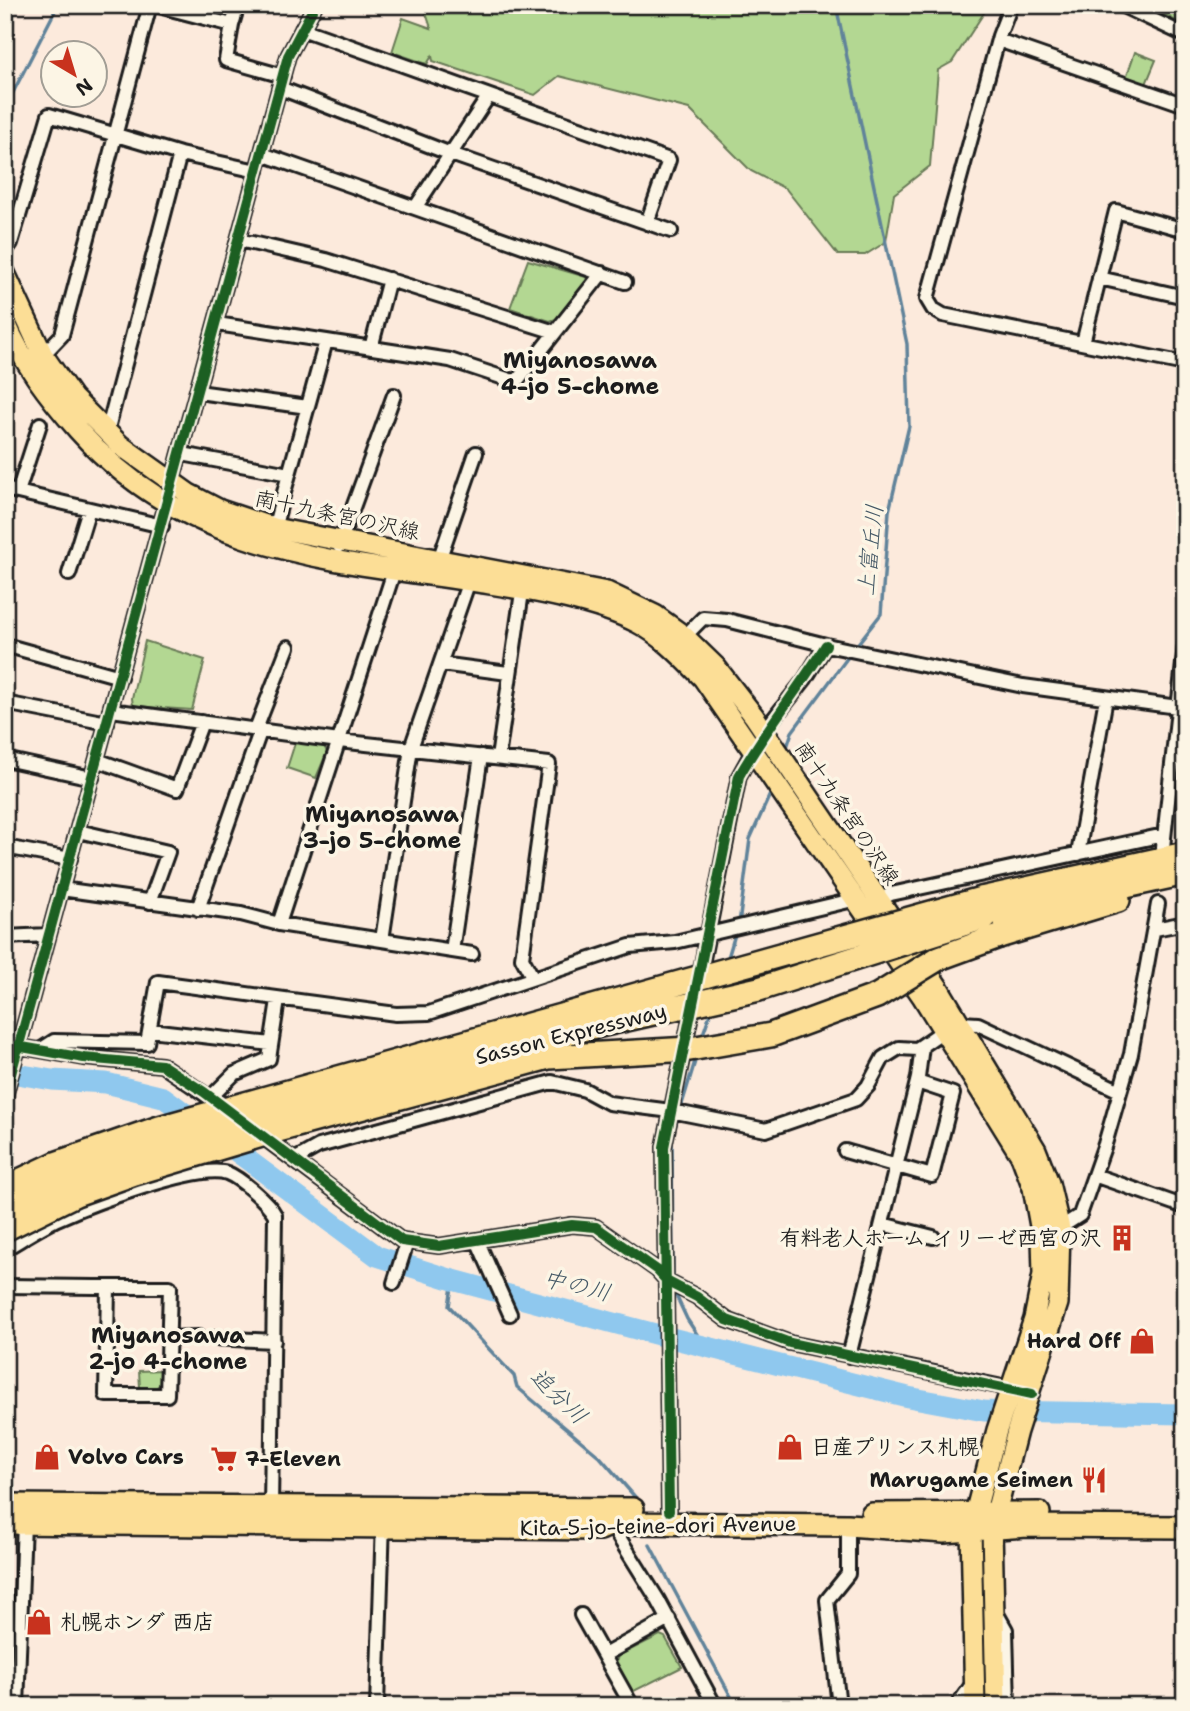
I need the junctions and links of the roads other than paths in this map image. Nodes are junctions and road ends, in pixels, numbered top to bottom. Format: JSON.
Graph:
{"nodes":[{"id":1,"x":153,"y":5,"type":"edge"},
{"id":2,"x":238,"y":5,"type":"edge"},
{"id":3,"x":315,"y":5,"type":"edge"},
{"id":4,"x":1011,"y":5,"type":"edge"},
{"id":5,"x":1121,"y":5,"type":"edge"},
{"id":6,"x":232,"y":25,"type":"junction"},
{"id":7,"x":302,"y":29,"type":"junction"},
{"id":8,"x":1185,"y":35,"type":"edge"},
{"id":9,"x":998,"y":40,"type":"junction"},
{"id":10,"x":281,"y":82,"type":"junction"},
{"id":11,"x":488,"y":97,"type":"junction"},
{"id":12,"x":1185,"y":105,"type":"edge"},
{"id":13,"x":115,"y":135,"type":"junction"},
{"id":14,"x":180,"y":154,"type":"junction"},
{"id":15,"x":262,"y":154,"type":"junction"},
{"id":16,"x":451,"y":154,"type":"junction"},
{"id":17,"x":257,"y":171,"type":"junction"},
{"id":18,"x":415,"y":208,"type":"junction"},
{"id":19,"x":647,"y":223,"type":"junction"},
{"id":20,"x":1185,"y":230,"type":"edge"},
{"id":21,"x":671,"y":231,"type":"dead end"},
{"id":22,"x":239,"y":240,"type":"junction"},
{"id":23,"x":5,"y":251,"type":"edge"},
{"id":24,"x":5,"y":273,"type":"edge"},
{"id":25,"x":602,"y":273,"type":"junction"},
{"id":26,"x":1099,"y":278,"type":"junction"},
{"id":27,"x":389,"y":279,"type":"junction"},
{"id":28,"x":625,"y":282,"type":"dead end"},
{"id":29,"x":1185,"y":297,"type":"edge"},
{"id":30,"x":11,"y":324,"type":"edge"},
{"id":31,"x":216,"y":324,"type":"junction"},
{"id":32,"x":555,"y":332,"type":"junction"},
{"id":33,"x":326,"y":341,"type":"junction"},
{"id":34,"x":1083,"y":343,"type":"junction"},
{"id":35,"x":371,"y":348,"type":"junction"},
{"id":36,"x":35,"y":361,"type":"junction"},
{"id":37,"x":1185,"y":364,"type":"edge"},
{"id":38,"x":198,"y":393,"type":"junction"},
{"id":39,"x":394,"y":396,"type":"dead end"},
{"id":40,"x":308,"y":407,"type":"junction"},
{"id":41,"x":40,"y":424,"type":"dead end"},
{"id":42,"x":108,"y":433,"type":"junction"},
{"id":43,"x":97,"y":451,"type":"junction"},
{"id":44,"x":475,"y":453,"type":"dead end"},
{"id":45,"x":182,"y":454,"type":"junction"},
{"id":46,"x":289,"y":474,"type":"junction"},
{"id":47,"x":174,"y":485,"type":"junction"},
{"id":48,"x":12,"y":490,"type":"edge"},
{"id":49,"x":167,"y":506,"type":"junction"},
{"id":50,"x":89,"y":509,"type":"junction"},
{"id":51,"x":162,"y":526,"type":"junction"},
{"id":52,"x":271,"y":537,"type":"junction"},
{"id":53,"x":337,"y":551,"type":"junction"},
{"id":54,"x":439,"y":560,"type":"junction"},
{"id":55,"x":397,"y":561,"type":"junction"},
{"id":56,"x":69,"y":574,"type":"dead end"},
{"id":57,"x":472,"y":574,"type":"junction"},
{"id":58,"x":523,"y":582,"type":"junction"},
{"id":59,"x":679,"y":643,"type":"junction"},
{"id":60,"x":5,"y":645,"type":"edge"},
{"id":61,"x":826,"y":645,"type":"junction"},
{"id":62,"x":1185,"y":645,"type":"edge"},
{"id":63,"x":288,"y":647,"type":"dead end"},
{"id":64,"x":441,"y":664,"type":"junction"},
{"id":65,"x":508,"y":673,"type":"junction"},
{"id":66,"x":120,"y":677,"type":"junction"},
{"id":67,"x":1106,"y":698,"type":"junction"},
{"id":68,"x":5,"y":703,"type":"edge"},
{"id":69,"x":1181,"y":707,"type":"edge"},
{"id":70,"x":111,"y":709,"type":"junction"},
{"id":71,"x":202,"y":722,"type":"junction"},
{"id":72,"x":107,"y":723,"type":"junction"},
{"id":73,"x":258,"y":729,"type":"junction"},
{"id":74,"x":766,"y":734,"type":"junction"},
{"id":75,"x":339,"y":741,"type":"junction"},
{"id":76,"x":411,"y":748,"type":"junction"},
{"id":77,"x":755,"y":754,"type":"junction"},
{"id":78,"x":481,"y":756,"type":"junction"},
{"id":79,"x":498,"y":758,"type":"junction"},
{"id":80,"x":5,"y":759,"type":"edge"},
{"id":81,"x":97,"y":760,"type":"junction"},
{"id":82,"x":92,"y":778,"type":"junction"},
{"id":83,"x":78,"y":831,"type":"junction"},
{"id":84,"x":1171,"y":845,"type":"edge"},
{"id":85,"x":5,"y":847,"type":"edge"},
{"id":86,"x":1078,"y":854,"type":"junction"},
{"id":87,"x":70,"y":859,"type":"junction"},
{"id":88,"x":1185,"y":873,"type":"edge"},
{"id":89,"x":1185,"y":880,"type":"edge"},
{"id":90,"x":61,"y":889,"type":"junction"},
{"id":91,"x":853,"y":900,"type":"junction"},
{"id":92,"x":879,"y":900,"type":"junction"},
{"id":93,"x":150,"y":902,"type":"junction"},
{"id":94,"x":1158,"y":904,"type":"dead end"},
{"id":95,"x":983,"y":908,"type":"junction"},
{"id":96,"x":198,"y":909,"type":"junction"},
{"id":97,"x":1185,"y":923,"type":"edge"},
{"id":98,"x":279,"y":924,"type":"junction"},
{"id":99,"x":1155,"y":929,"type":"junction"},
{"id":100,"x":709,"y":934,"type":"junction"},
{"id":101,"x":48,"y":935,"type":"junction"},
{"id":102,"x":5,"y":937,"type":"edge"},
{"id":103,"x":382,"y":940,"type":"junction"},
{"id":104,"x":453,"y":951,"type":"junction"},
{"id":105,"x":472,"y":954,"type":"dead end"},
{"id":106,"x":533,"y":978,"type":"junction"},
{"id":107,"x":278,"y":1000,"type":"junction"},
{"id":108,"x":952,"y":1027,"type":"junction"},
{"id":109,"x":150,"y":1030,"type":"junction"},
{"id":110,"x":271,"y":1044,"type":"junction"},
{"id":111,"x":11,"y":1045,"type":"edge"},
{"id":112,"x":922,"y":1046,"type":"junction"},
{"id":113,"x":40,"y":1051,"type":"junction"},
{"id":114,"x":917,"y":1082,"type":"junction"},
{"id":115,"x":1120,"y":1091,"type":"junction"},
{"id":116,"x":6,"y":1094,"type":"edge"},
{"id":117,"x":211,"y":1097,"type":"junction"},
{"id":118,"x":671,"y":1111,"type":"junction"},
{"id":119,"x":845,"y":1151,"type":"dead end"},
{"id":120,"x":293,"y":1160,"type":"junction"},
{"id":121,"x":58,"y":1163,"type":"junction"},
{"id":122,"x":896,"y":1164,"type":"junction"},
{"id":123,"x":1094,"y":1175,"type":"junction"},
{"id":124,"x":5,"y":1181,"type":"edge"},
{"id":125,"x":5,"y":1188,"type":"edge"},
{"id":126,"x":1185,"y":1207,"type":"edge"},
{"id":127,"x":5,"y":1208,"type":"edge"},
{"id":128,"x":882,"y":1224,"type":"junction"},
{"id":129,"x":5,"y":1229,"type":"edge"},
{"id":130,"x":1051,"y":1233,"type":"junction"},
{"id":131,"x":933,"y":1237,"type":"dead end"},
{"id":132,"x":477,"y":1240,"type":"junction"},
{"id":133,"x":407,"y":1242,"type":"junction"},
{"id":134,"x":5,"y":1249,"type":"edge"},
{"id":135,"x":668,"y":1282,"type":"junction"},
{"id":136,"x":394,"y":1283,"type":"dead end"},
{"id":137,"x":5,"y":1286,"type":"edge"},
{"id":138,"x":108,"y":1287,"type":"junction"},
{"id":139,"x":510,"y":1314,"type":"dead end"},
{"id":140,"x":198,"y":1337,"type":"dead end"},
{"id":141,"x":169,"y":1338,"type":"junction"},
{"id":142,"x":213,"y":1338,"type":"dead end"},
{"id":143,"x":274,"y":1341,"type":"junction"},
{"id":144,"x":849,"y":1356,"type":"junction"},
{"id":145,"x":1010,"y":1389,"type":"junction"},
{"id":146,"x":1031,"y":1394,"type":"junction"},
{"id":147,"x":5,"y":1505,"type":"edge"},
{"id":148,"x":271,"y":1508,"type":"junction"},
{"id":149,"x":669,"y":1511,"type":"junction"},
{"id":150,"x":1185,"y":1515,"type":"edge"},
{"id":151,"x":615,"y":1516,"type":"junction"},
{"id":152,"x":383,"y":1518,"type":"junction"},
{"id":153,"x":985,"y":1520,"type":"junction"},
{"id":154,"x":15,"y":1523,"type":"edge"},
{"id":155,"x":848,"y":1525,"type":"junction"},
{"id":156,"x":1185,"y":1527,"type":"edge"},
{"id":157,"x":995,"y":1611,"type":"junction"},
{"id":158,"x":581,"y":1615,"type":"dead end"},
{"id":159,"x":669,"y":1619,"type":"junction"},
{"id":160,"x":606,"y":1654,"type":"junction"},
{"id":161,"x":975,"y":1680,"type":"junction"},
{"id":162,"x":18,"y":1706,"type":"edge"},
{"id":163,"x":377,"y":1706,"type":"edge"},
{"id":164,"x":632,"y":1706,"type":"edge"},
{"id":165,"x":715,"y":1706,"type":"edge"},
{"id":166,"x":839,"y":1706,"type":"edge"},
{"id":167,"x":957,"y":1706,"type":"edge"},
{"id":168,"x":975,"y":1706,"type":"edge"},
{"id":169,"x":996,"y":1706,"type":"edge"},
{"id":170,"x":1008,"y":1706,"type":"edge"}],
"edges":[{"from":1,"to":6,"type":"street"},
{"from":1,"to":13,"type":"street"},
{"from":2,"to":6,"type":"street"},
{"from":3,"to":7,"type":"street"},
{"from":4,"to":9,"type":"street"},
{"from":5,"to":8,"type":"street"},
{"from":6,"to":10,"type":"street"},
{"from":7,"to":10,"type":"street"},
{"from":7,"to":11,"type":"street"},
{"from":9,"to":12,"type":"street"},
{"from":9,"to":34,"type":"street"},
{"from":10,"to":15,"type":"street"},
{"from":10,"to":16,"type":"street"},
{"from":11,"to":16,"type":"street"},
{"from":11,"to":19,"type":"street"},
{"from":13,"to":14,"type":"street"},
{"from":13,"to":23,"type":"street"},
{"from":13,"to":36,"type":"street"},
{"from":14,"to":17,"type":"street"},
{"from":14,"to":42,"type":"street"},
{"from":15,"to":17,"type":"street"},
{"from":15,"to":18,"type":"street"},
{"from":16,"to":18,"type":"street"},
{"from":16,"to":19,"type":"street"},
{"from":17,"to":22,"type":"street"},
{"from":18,"to":25,"type":"street"},
{"from":19,"to":21,"type":"street"},
{"from":20,"to":26,"type":"street"},
{"from":22,"to":27,"type":"street"},
{"from":22,"to":31,"type":"street"},
{"from":24,"to":30,"type":"main road","name":"南十九条宮の沢線"},
{"from":25,"to":28,"type":"street"},
{"from":25,"to":32,"type":"street"},
{"from":26,"to":29,"type":"street"},
{"from":26,"to":34,"type":"street"},
{"from":27,"to":32,"type":"street"},
{"from":27,"to":35,"type":"street"},
{"from":30,"to":36,"type":"main road","name":"南十九条宮の沢線"},
{"from":31,"to":33,"type":"street"},
{"from":31,"to":38,"type":"street"},
{"from":32,"to":35,"type":"street"},
{"from":33,"to":35,"type":"street"},
{"from":33,"to":40,"type":"street"},
{"from":34,"to":37,"type":"street"},
{"from":36,"to":42,"type":"main road","name":"南十九条宮の沢線"},
{"from":36,"to":43,"type":"main road","name":"南十九条宮の沢線"},
{"from":38,"to":40,"type":"street"},
{"from":38,"to":45,"type":"street"},
{"from":39,"to":53,"type":"street"},
{"from":40,"to":46,"type":"street"},
{"from":41,"to":48,"type":"street"},
{"from":42,"to":43,"type":"street"},
{"from":42,"to":47,"type":"main road","name":"南十九条宮の沢線"},
{"from":43,"to":49,"type":"main road","name":"南十九条宮の沢線"},
{"from":44,"to":54,"type":"street"},
{"from":45,"to":46,"type":"street"},
{"from":45,"to":47,"type":"street"},
{"from":46,"to":52,"type":"street"},
{"from":47,"to":49,"type":"street"},
{"from":47,"to":52,"type":"main road","name":"南十九条宮の沢線"},
{"from":48,"to":50,"type":"street"},
{"from":49,"to":51,"type":"street"},
{"from":49,"to":52,"type":"main road","name":"南十九条宮の沢線"},
{"from":50,"to":51,"type":"street"},
{"from":50,"to":56,"type":"street"},
{"from":51,"to":66,"type":"street"},
{"from":52,"to":53,"type":"main road","name":"南十九条宮の沢線"},
{"from":53,"to":55,"type":"main road","name":"南十九条宮の沢線"},
{"from":54,"to":55,"type":"main road","name":"南十九条宮の沢線"},
{"from":54,"to":57,"type":"main road","name":"南十九条宮の沢線"},
{"from":55,"to":57,"type":"main road","name":"南十九条宮の沢線"},
{"from":55,"to":75,"type":"street"},
{"from":57,"to":58,"type":"main road","name":"南十九条宮の沢線"},
{"from":57,"to":64,"type":"street"},
{"from":58,"to":59,"type":"main road","name":"南十九条宮の沢線"},
{"from":58,"to":65,"type":"street"},
{"from":59,"to":61,"type":"street"},
{"from":59,"to":74,"type":"main road","name":"南十九条宮の沢線"},
{"from":59,"to":77,"type":"main road","name":"南十九条宮の沢線"},
{"from":60,"to":66,"type":"street"},
{"from":61,"to":67,"type":"street"},
{"from":61,"to":74,"type":"street"},
{"from":62,"to":69,"type":"street"},
{"from":63,"to":73,"type":"street"},
{"from":64,"to":65,"type":"street"},
{"from":64,"to":76,"type":"street"},
{"from":65,"to":79,"type":"street"},
{"from":66,"to":70,"type":"street"},
{"from":67,"to":69,"type":"street"},
{"from":67,"to":86,"type":"street"},
{"from":68,"to":72,"type":"street"},
{"from":69,"to":84,"type":"street"},
{"from":70,"to":71,"type":"street"},
{"from":70,"to":72,"type":"street"},
{"from":71,"to":73,"type":"street"},
{"from":71,"to":81,"type":"street"},
{"from":72,"to":81,"type":"street"},
{"from":73,"to":75,"type":"street"},
{"from":73,"to":96,"type":"street"},
{"from":74,"to":77,"type":"street"},
{"from":74,"to":92,"type":"main road","name":"南十九条宮の沢線"},
{"from":75,"to":76,"type":"street"},
{"from":75,"to":98,"type":"street"},
{"from":76,"to":78,"type":"street"},
{"from":76,"to":103,"type":"street"},
{"from":77,"to":91,"type":"main road","name":"南十九条宮の沢線"},
{"from":77,"to":100,"type":"street"},
{"from":78,"to":79,"type":"street"},
{"from":78,"to":104,"type":"street"},
{"from":79,"to":106,"type":"street"},
{"from":80,"to":82,"type":"street"},
{"from":81,"to":82,"type":"street"},
{"from":82,"to":83,"type":"street"},
{"from":83,"to":87,"type":"street"},
{"from":83,"to":93,"type":"street"},
{"from":84,"to":86,"type":"street"},
{"from":84,"to":95,"type":"highway","name":"Sasson Expressway"},
{"from":85,"to":87,"type":"street"},
{"from":86,"to":92,"type":"street"},
{"from":87,"to":90,"type":"street"},
{"from":88,"to":95,"type":"highway","name":"Sasson Expressway"},
{"from":89,"to":129,"type":"highway","bridge":true},
{"from":90,"to":93,"type":"street"},
{"from":90,"to":101,"type":"street"},
{"from":91,"to":100,"type":"street"},
{"from":91,"to":108,"type":"main road","name":"南十九条宮の沢線"},
{"from":92,"to":108,"type":"main road","name":"南十九条宮の沢線"},
{"from":93,"to":96,"type":"street"},
{"from":94,"to":99,"type":"street"},
{"from":95,"to":121,"type":"highway","name":"Sasson Expressway","bridge":true},
{"from":95,"to":127,"type":"highway","name":"Sasson Expressway","bridge":true},
{"from":96,"to":98,"type":"street"},
{"from":97,"to":99,"type":"street"},
{"from":98,"to":103,"type":"street"},
{"from":99,"to":115,"type":"street"},
{"from":100,"to":106,"type":"street"},
{"from":100,"to":118,"type":"street"},
{"from":101,"to":102,"type":"street"},
{"from":101,"to":111,"type":"street"},
{"from":103,"to":104,"type":"street"},
{"from":104,"to":105,"type":"street"},
{"from":106,"to":107,"type":"street"},
{"from":107,"to":109,"type":"street"},
{"from":107,"to":110,"type":"street"},
{"from":108,"to":112,"type":"street"},
{"from":108,"to":115,"type":"street"},
{"from":108,"to":130,"type":"main road","name":"南十九条宮の沢線"},
{"from":109,"to":110,"type":"street"},
{"from":109,"to":113,"type":"street"},
{"from":110,"to":117,"type":"street"},
{"from":111,"to":113,"type":"street"},
{"from":111,"to":116,"type":"street"},
{"from":112,"to":114,"type":"street"},
{"from":112,"to":118,"type":"street"},
{"from":113,"to":117,"type":"street"},
{"from":114,"to":122,"type":"street"},
{"from":114,"to":122,"type":"street"},
{"from":115,"to":123,"type":"street"},
{"from":117,"to":120,"type":"street"},
{"from":118,"to":120,"type":"street"},
{"from":118,"to":135,"type":"street"},
{"from":119,"to":122,"type":"street"},
{"from":120,"to":133,"type":"street"},
{"from":121,"to":124,"type":"highway","bridge":true},
{"from":121,"to":125,"type":"highway","name":"Sasson Expressway","bridge":true},
{"from":122,"to":128,"type":"street"},
{"from":123,"to":126,"type":"street"},
{"from":123,"to":130,"type":"street"},
{"from":128,"to":131,"type":"street"},
{"from":128,"to":144,"type":"street"},
{"from":130,"to":145,"type":"main road","name":"南十九条宮の沢線"},
{"from":130,"to":146,"type":"main road","name":"南十九条宮の沢線"},
{"from":132,"to":133,"type":"street"},
{"from":132,"to":135,"type":"street"},
{"from":132,"to":139,"type":"street"},
{"from":133,"to":136,"type":"street"},
{"from":134,"to":143,"type":"street"},
{"from":135,"to":144,"type":"street"},
{"from":135,"to":149,"type":"street"},
{"from":137,"to":138,"type":"street"},
{"from":138,"to":141,"type":"street"},
{"from":138,"to":141,"type":"street"},
{"from":140,"to":141,"type":"street"},
{"from":142,"to":143,"type":"street"},
{"from":143,"to":148,"type":"street"},
{"from":144,"to":145,"type":"street"},
{"from":145,"to":146,"type":"street"},
{"from":145,"to":153,"type":"main road","name":"南十九条宮の沢線"},
{"from":146,"to":153,"type":"main road","name":"南十九条宮の沢線"},
{"from":147,"to":148,"type":"highway","name":"Kita-5-jo-teine-dori Avenue"},
{"from":148,"to":152,"type":"highway","name":"Kita-5-jo-teine-dori Avenue"},
{"from":149,"to":151,"type":"highway","name":"Kita-5-jo-teine-dori Avenue"},
{"from":149,"to":153,"type":"highway","name":"Kita-5-jo-teine-dori Avenue"},
{"from":150,"to":153,"type":"highway","name":"Kita-5-jo-teine-dori Avenue"},
{"from":151,"to":152,"type":"highway","name":"Kita-5-jo-teine-dori Avenue"},
{"from":151,"to":155,"type":"highway","name":"Kita-5-jo-teine-dori Avenue"},
{"from":151,"to":159,"type":"street"},
{"from":152,"to":154,"type":"highway","name":"Kita-5-jo-teine-dori Avenue"},
{"from":152,"to":163,"type":"street"},
{"from":153,"to":155,"type":"highway","name":"Kita-5-jo-teine-dori Avenue"},
{"from":153,"to":156,"type":"highway","name":"Kita-5-jo-teine-dori Avenue"},
{"from":153,"to":157,"type":"main road"},
{"from":153,"to":161,"type":"main road"},
{"from":154,"to":162,"type":"street"},
{"from":155,"to":166,"type":"street"},
{"from":157,"to":169,"type":"main road"},
{"from":157,"to":170,"type":"street"},
{"from":158,"to":160,"type":"street"},
{"from":159,"to":160,"type":"street"},
{"from":159,"to":165,"type":"street"},
{"from":160,"to":164,"type":"street"},
{"from":161,"to":167,"type":"street"},
{"from":161,"to":168,"type":"main road"}]}
